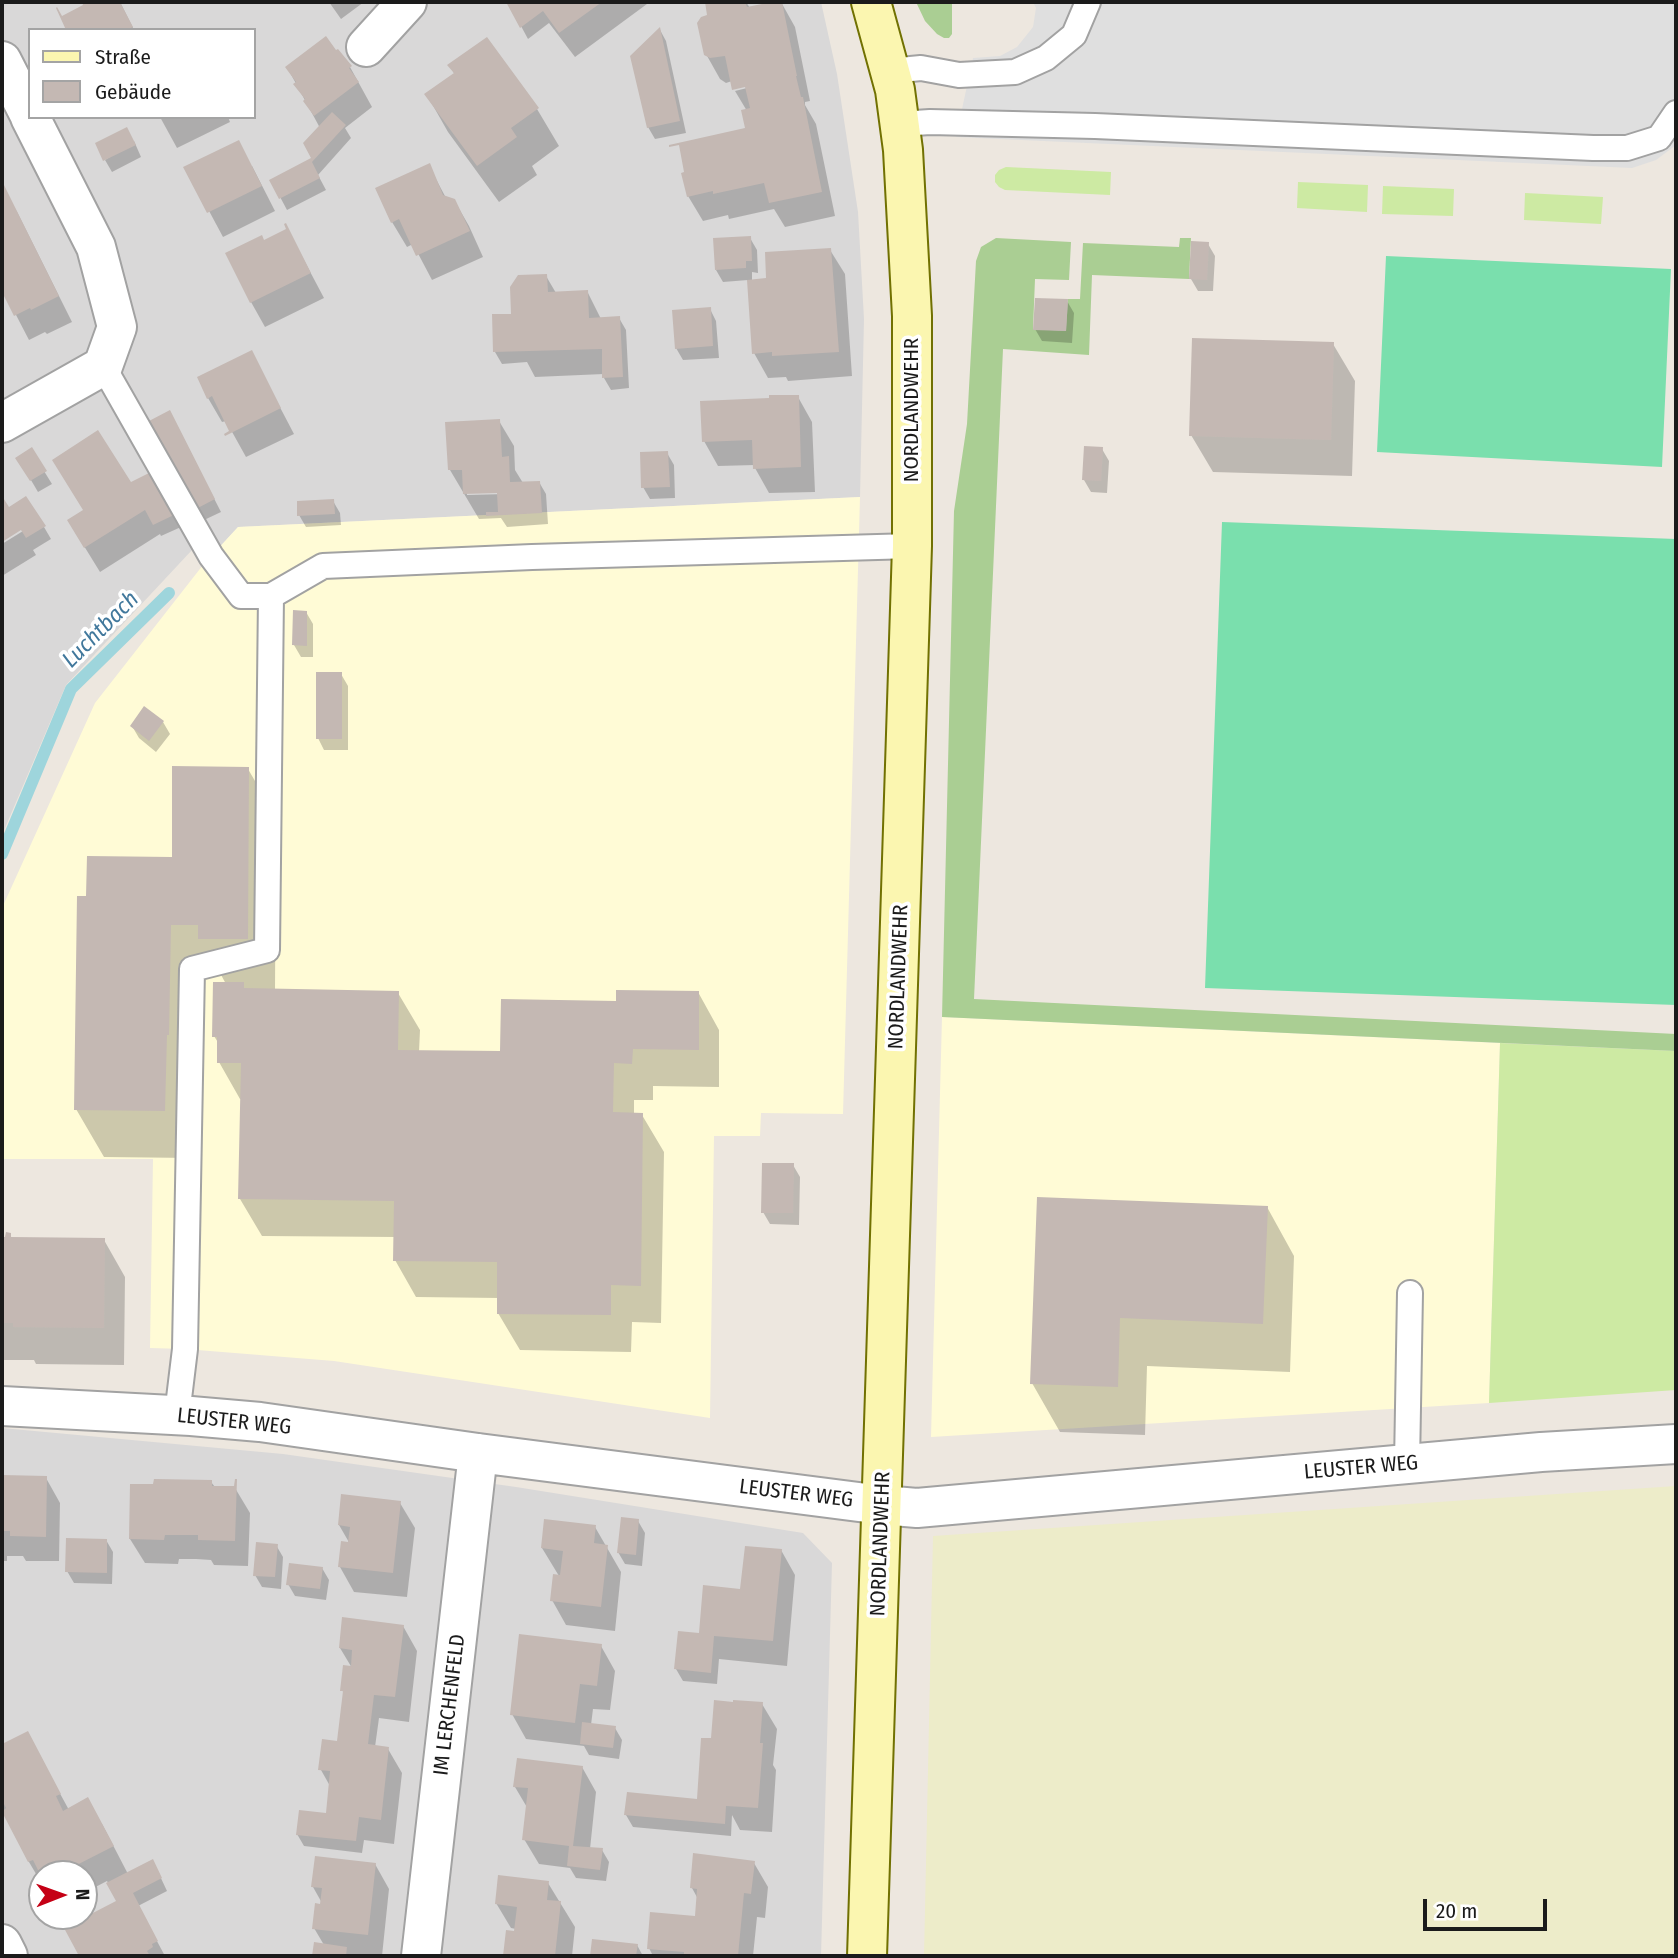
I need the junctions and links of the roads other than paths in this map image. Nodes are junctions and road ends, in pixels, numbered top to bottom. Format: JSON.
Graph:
{"nodes":[{"id":1,"x":407,"y":2,"type":"edge"},
{"id":2,"x":871,"y":2,"type":"edge"},
{"id":3,"x":1088,"y":2,"type":"edge"},
{"id":4,"x":366,"y":47,"type":"dead end"},
{"id":5,"x":2,"y":61,"type":"edge"},
{"id":6,"x":890,"y":71,"type":"junction"},
{"id":7,"x":28,"y":113,"type":"edge"},
{"id":8,"x":1676,"y":113,"type":"edge"},
{"id":9,"x":31,"y":119,"type":"edge"},
{"id":10,"x":900,"y":124,"type":"junction"},
{"id":11,"x":103,"y":366,"type":"junction"},
{"id":12,"x":2,"y":423,"type":"edge"},
{"id":13,"x":912,"y":546,"type":"junction"},
{"id":14,"x":271,"y":596,"type":"junction"},
{"id":15,"x":1410,"y":1293,"type":"dead end"},
{"id":16,"x":2,"y":1406,"type":"edge"},
{"id":17,"x":177,"y":1415,"type":"junction"},
{"id":18,"x":1676,"y":1444,"type":"edge"},
{"id":19,"x":478,"y":1453,"type":"junction"},
{"id":20,"x":1407,"y":1464,"type":"junction"},
{"id":21,"x":882,"y":1505,"type":"junction"},
{"id":22,"x":2,"y":1944,"type":"edge"},
{"id":23,"x":8,"y":1956,"type":"edge"},
{"id":24,"x":421,"y":1956,"type":"edge"},
{"id":25,"x":867,"y":1956,"type":"edge"}],
"edges":[{"from":1,"to":4,"type":"street"},
{"from":2,"to":6,"type":"street","name":"NORDLANDWEHR"},
{"from":3,"to":6,"type":"lane"},
{"from":5,"to":7,"type":"street"},
{"from":6,"to":10,"type":"street","name":"NORDLANDWEHR"},
{"from":8,"to":10,"type":"lane"},
{"from":9,"to":11,"type":"street"},
{"from":10,"to":13,"type":"street","name":"NORDLANDWEHR"},
{"from":11,"to":12,"type":"street"},
{"from":11,"to":14,"type":"lane"},
{"from":13,"to":14,"type":"lane"},
{"from":13,"to":21,"type":"street","name":"NORDLANDWEHR"},
{"from":14,"to":17,"type":"lane"},
{"from":15,"to":20,"type":"lane"},
{"from":16,"to":17,"type":"street","name":"LEUSTER WEG"},
{"from":17,"to":19,"type":"street","name":"LEUSTER WEG"},
{"from":18,"to":20,"type":"street","name":"LEUSTER WEG"},
{"from":19,"to":21,"type":"street","name":"LEUSTER WEG"},
{"from":19,"to":24,"type":"street","name":"IM LERCHENFELD"},
{"from":20,"to":21,"type":"street","name":"LEUSTER WEG"},
{"from":21,"to":25,"type":"street","name":"NORDLANDWEHR"},
{"from":22,"to":23,"type":"street"}]}
